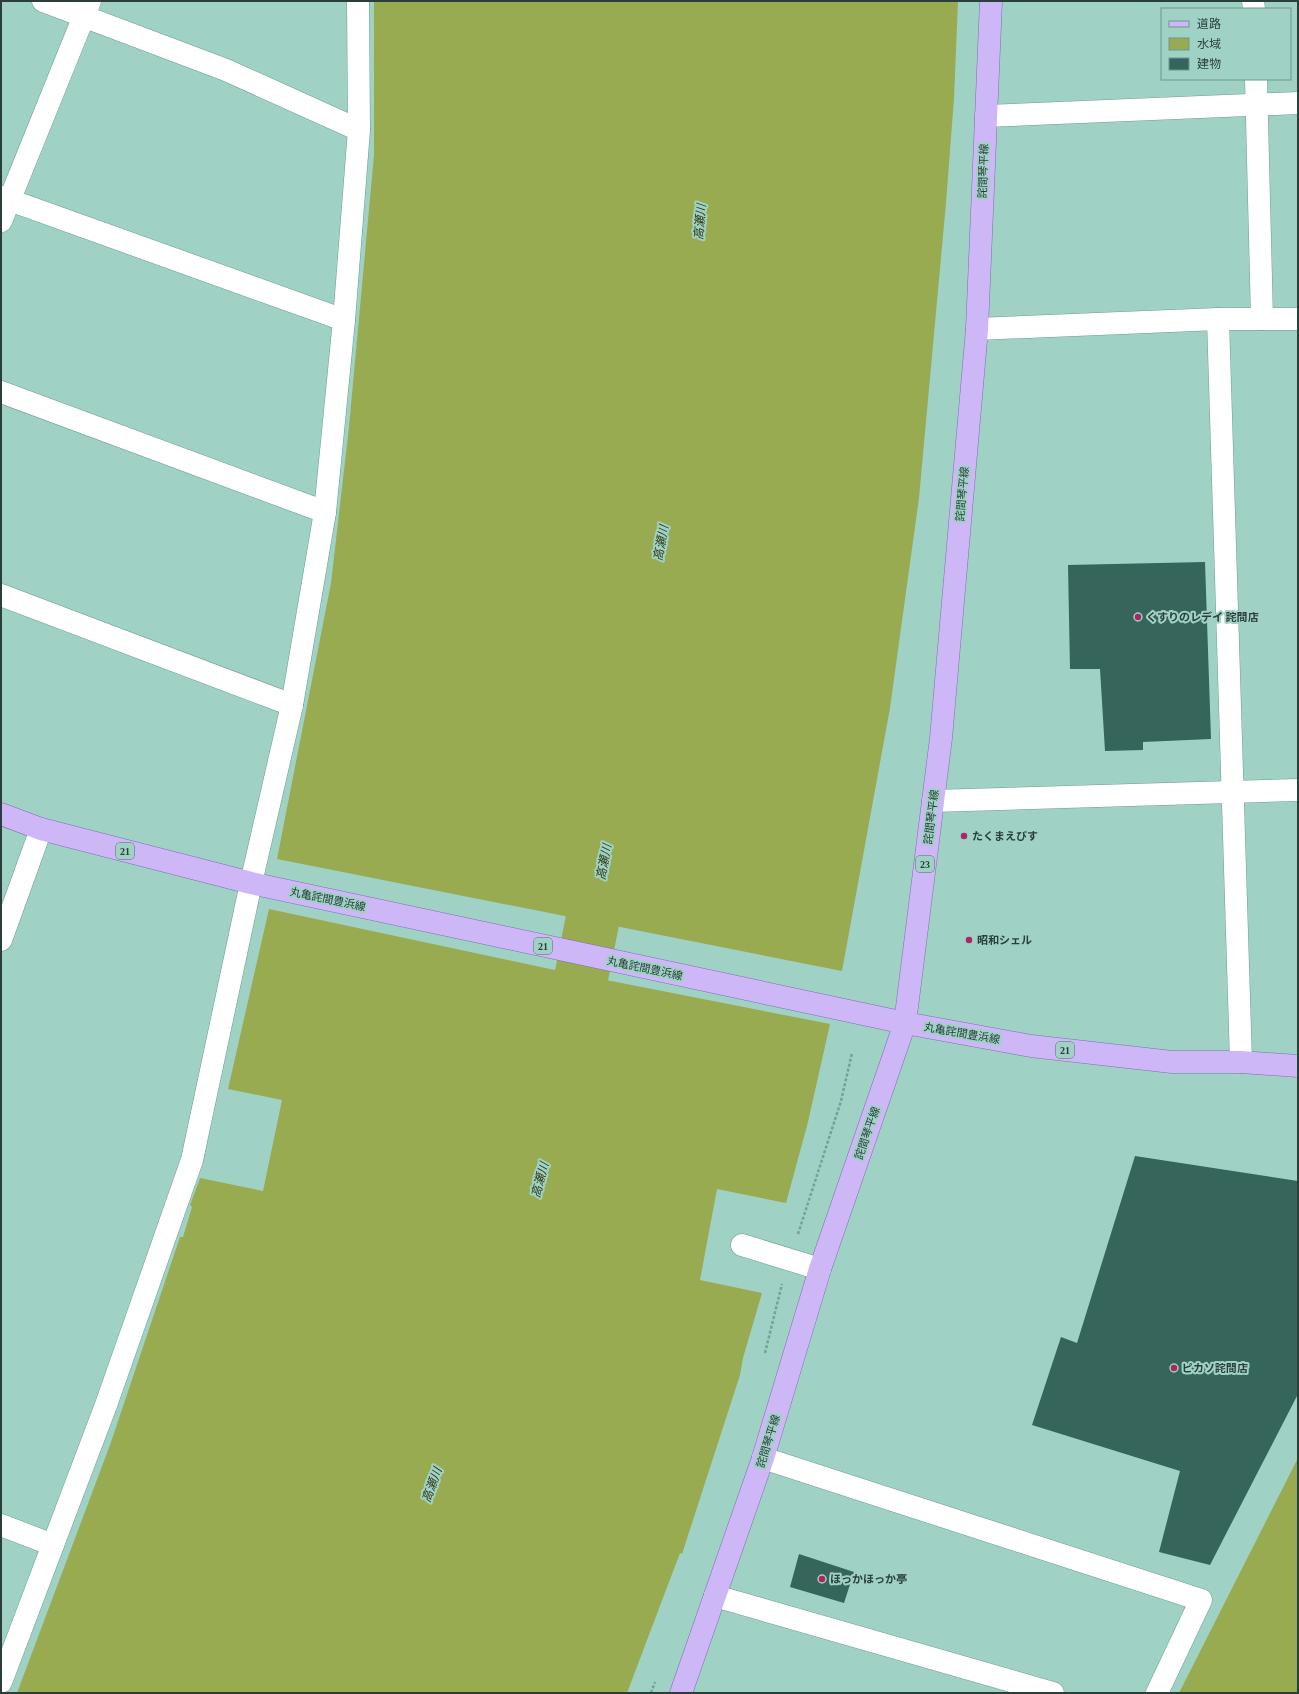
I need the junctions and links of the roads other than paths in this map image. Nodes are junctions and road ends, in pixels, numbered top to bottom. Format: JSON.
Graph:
{"nodes":[{"id":1,"x":43,"y":1,"type":"edge"},
{"id":2,"x":358,"y":1,"type":"edge"},
{"id":3,"x":990,"y":1,"type":"edge"},
{"id":4,"x":87,"y":9,"type":"edge"},
{"id":5,"x":1256,"y":80,"type":"edge"},
{"id":6,"x":1298,"y":103,"type":"edge"},
{"id":7,"x":1256,"y":104,"type":"junction"},
{"id":8,"x":986,"y":116,"type":"junction"},
{"id":9,"x":359,"y":130,"type":"junction"},
{"id":10,"x":5,"y":199,"type":"edge"},
{"id":11,"x":1,"y":221,"type":"edge"},
{"id":12,"x":1218,"y":319,"type":"junction"},
{"id":13,"x":1262,"y":319,"type":"junction"},
{"id":14,"x":1298,"y":319,"type":"edge"},
{"id":15,"x":344,"y":320,"type":"junction"},
{"id":16,"x":977,"y":329,"type":"junction"},
{"id":17,"x":1,"y":392,"type":"edge"},
{"id":18,"x":325,"y":512,"type":"junction"},
{"id":19,"x":1,"y":595,"type":"edge"},
{"id":20,"x":292,"y":706,"type":"junction"},
{"id":21,"x":1298,"y":790,"type":"edge"},
{"id":22,"x":1232,"y":792,"type":"junction"},
{"id":23,"x":933,"y":801,"type":"junction"},
{"id":24,"x":1,"y":814,"type":"edge"},
{"id":25,"x":41,"y":829,"type":"junction"},
{"id":26,"x":251,"y":883,"type":"junction"},
{"id":27,"x":1,"y":940,"type":"edge"},
{"id":28,"x":905,"y":1023,"type":"junction"},
{"id":29,"x":1241,"y":1062,"type":"junction"},
{"id":30,"x":1298,"y":1066,"type":"edge"},
{"id":31,"x":742,"y":1245,"type":"dead end"},
{"id":32,"x":820,"y":1269,"type":"junction"},
{"id":33,"x":763,"y":1458,"type":"junction"},
{"id":34,"x":1,"y":1525,"type":"edge"},
{"id":35,"x":53,"y":1545,"type":"junction"},
{"id":36,"x":715,"y":1596,"type":"junction"},
{"id":37,"x":1,"y":1682,"type":"edge"},
{"id":38,"x":681,"y":1693,"type":"edge"},
{"id":39,"x":1053,"y":1693,"type":"edge"},
{"id":40,"x":1157,"y":1693,"type":"edge"}],
"edges":[{"from":1,"to":4,"type":"street"},
{"from":2,"to":9,"type":"street"},
{"from":3,"to":8,"type":"main road","name":"詫間琴平線","number":"23"},
{"from":4,"to":9,"type":"street"},
{"from":4,"to":10,"type":"street"},
{"from":5,"to":7,"type":"street"},
{"from":6,"to":7,"type":"street"},
{"from":7,"to":8,"type":"street"},
{"from":7,"to":13,"type":"street"},
{"from":8,"to":16,"type":"main road","name":"詫間琴平線","number":"23"},
{"from":9,"to":15,"type":"street"},
{"from":10,"to":11,"type":"street"},
{"from":10,"to":15,"type":"street"},
{"from":12,"to":13,"type":"street"},
{"from":12,"to":16,"type":"street"},
{"from":12,"to":22,"type":"street"},
{"from":13,"to":14,"type":"street"},
{"from":15,"to":18,"type":"street"},
{"from":16,"to":23,"type":"main road","name":"詫間琴平線","number":"23"},
{"from":17,"to":18,"type":"street"},
{"from":18,"to":20,"type":"street"},
{"from":19,"to":20,"type":"street"},
{"from":20,"to":26,"type":"street"},
{"from":21,"to":22,"type":"street"},
{"from":22,"to":23,"type":"street"},
{"from":22,"to":29,"type":"street"},
{"from":23,"to":28,"type":"main road","name":"詫間琴平線","number":"23"},
{"from":24,"to":25,"type":"main road","name":"丸亀詫間豊浜線","number":"21"},
{"from":25,"to":26,"type":"main road","name":"丸亀詫間豊浜線","number":"21"},
{"from":25,"to":27,"type":"street"},
{"from":26,"to":28,"type":"main road","name":"丸亀詫間豊浜線","number":"21"},
{"from":26,"to":35,"type":"street"},
{"from":28,"to":29,"type":"main road","name":"丸亀詫間豊浜線","number":"21"},
{"from":28,"to":32,"type":"main road","name":"詫間琴平線","number":"23"},
{"from":29,"to":30,"type":"main road","name":"丸亀詫間豊浜線","number":"21"},
{"from":31,"to":32,"type":"street"},
{"from":32,"to":33,"type":"main road","name":"詫間琴平線","number":"23"},
{"from":33,"to":36,"type":"main road","name":"詫間琴平線","number":"23"},
{"from":33,"to":40,"type":"street"},
{"from":34,"to":35,"type":"street"},
{"from":35,"to":37,"type":"street"},
{"from":36,"to":38,"type":"main road","name":"詫間琴平線","number":"23"},
{"from":36,"to":39,"type":"street"}]}
